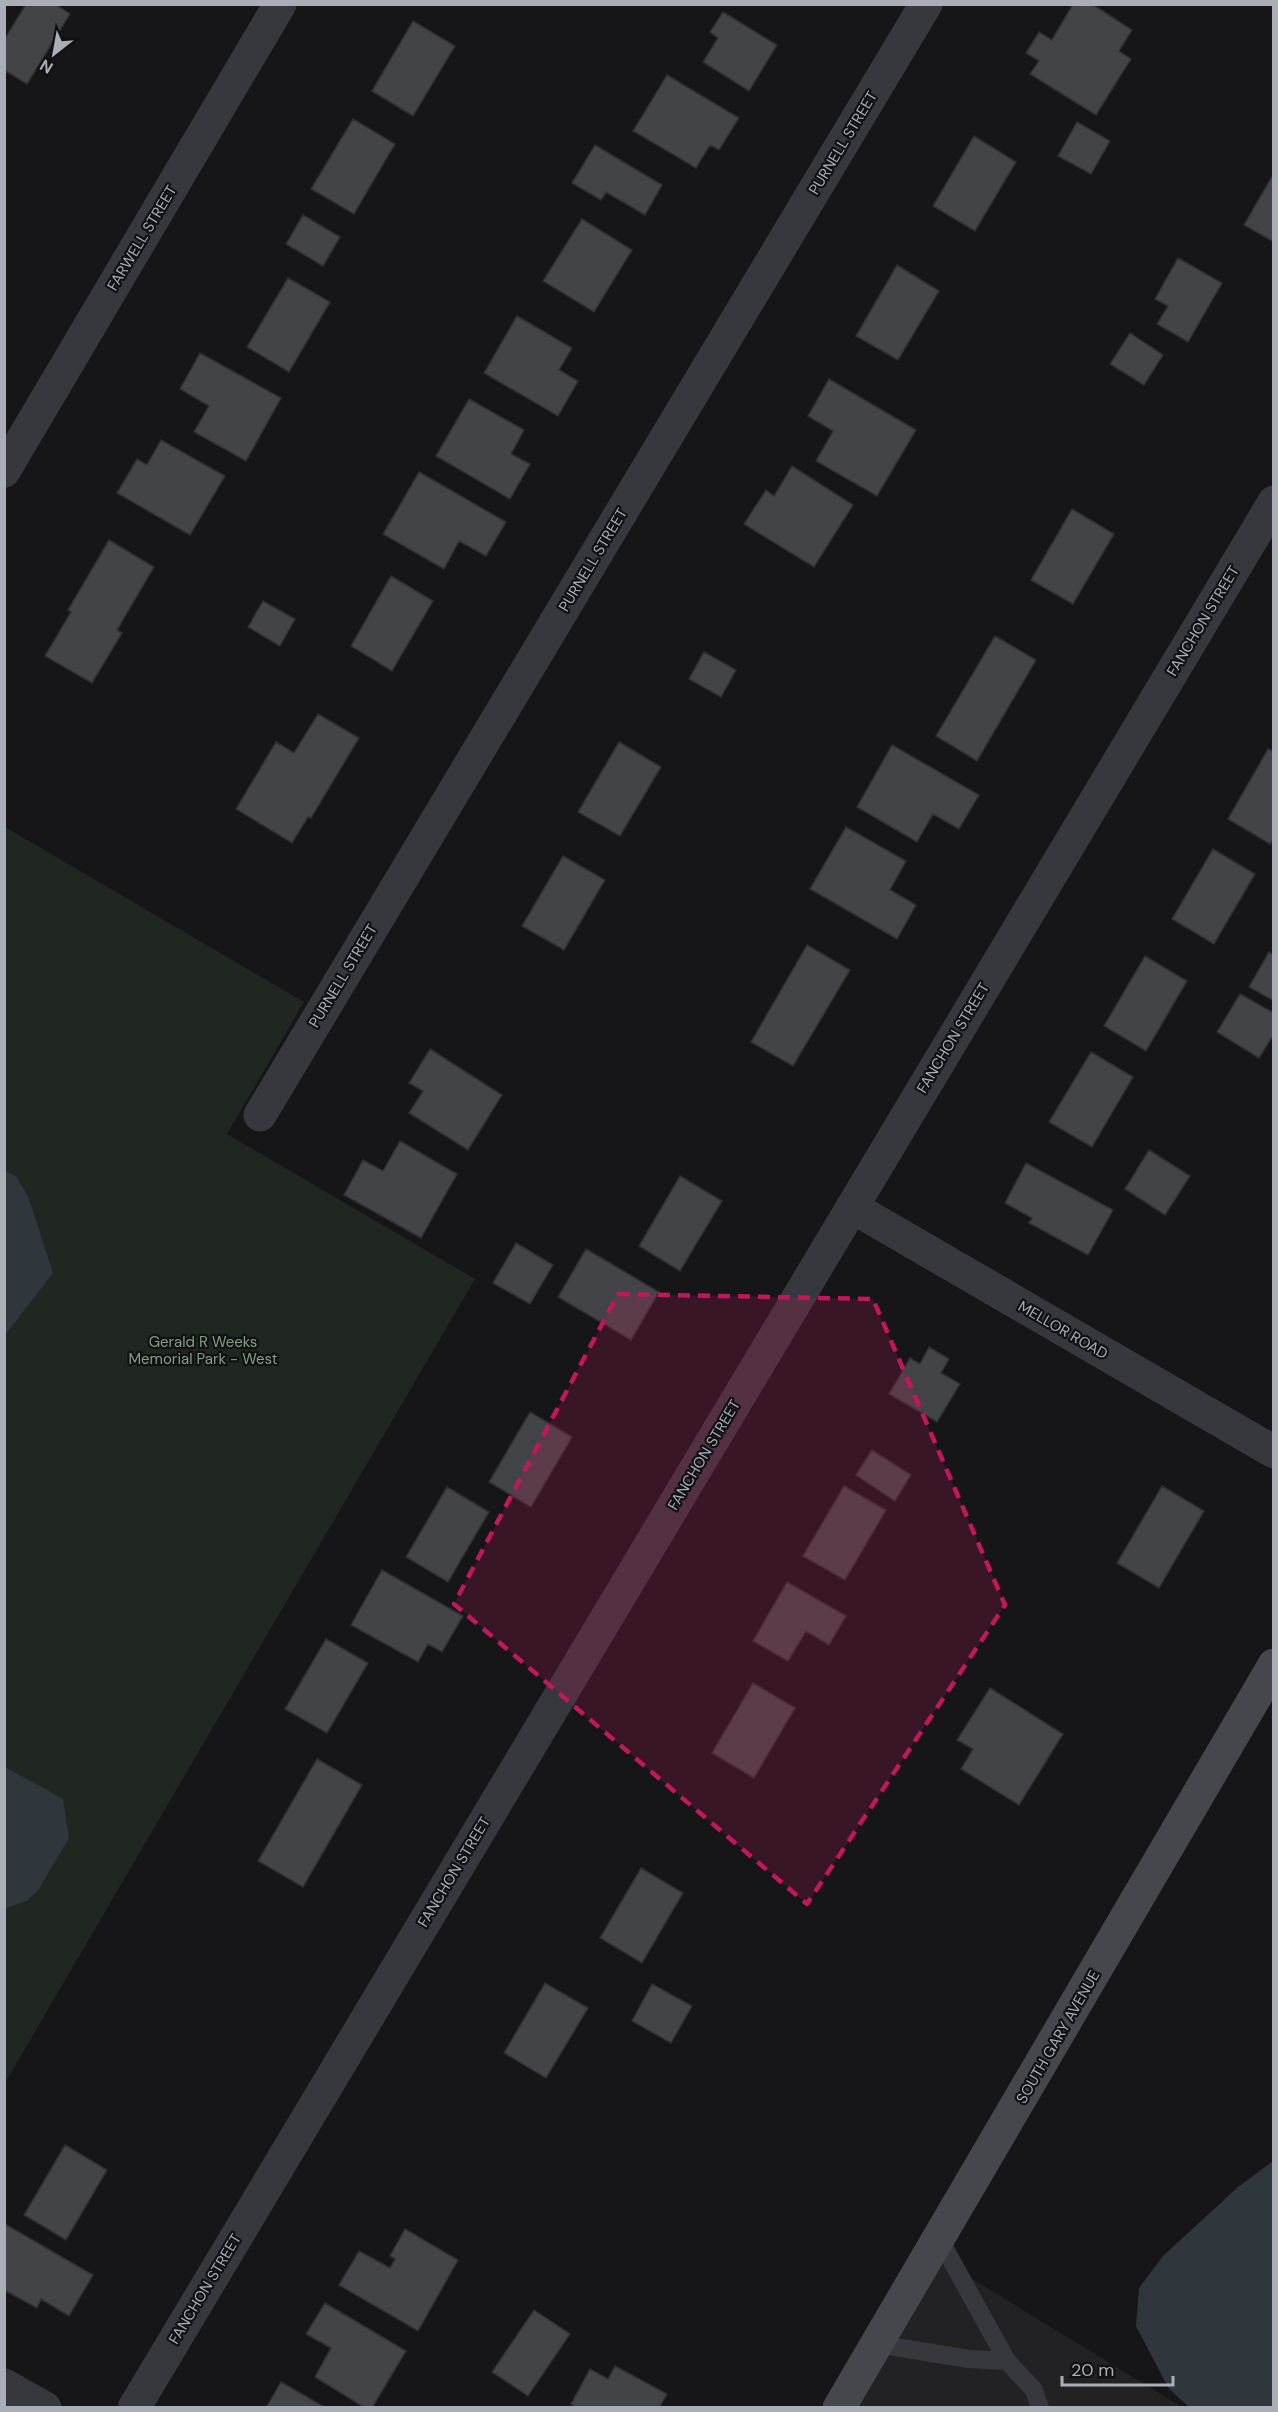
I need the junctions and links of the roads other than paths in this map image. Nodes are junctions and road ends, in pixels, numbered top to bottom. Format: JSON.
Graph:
{"nodes":[{"id":1,"x":280,"y":4,"type":"edge"},
{"id":2,"x":926,"y":4,"type":"edge"},
{"id":3,"x":4,"y":471,"type":"edge"},
{"id":4,"x":1274,"y":502,"type":"edge"},
{"id":5,"x":260,"y":1115,"type":"dead end"},
{"id":6,"x":852,"y":1207,"type":"junction"},
{"id":7,"x":1274,"y":1452,"type":"edge"},
{"id":8,"x":1274,"y":1665,"type":"edge"},
{"id":9,"x":939,"y":2238,"type":"junction"},
{"id":10,"x":877,"y":2344,"type":"junction"},
{"id":11,"x":1007,"y":2361,"type":"junction"},
{"id":12,"x":4,"y":2385,"type":"edge"},
{"id":13,"x":45,"y":2408,"type":"edge"},
{"id":14,"x":134,"y":2408,"type":"edge"},
{"id":15,"x":839,"y":2408,"type":"edge"},
{"id":16,"x":1040,"y":2408,"type":"edge"}],
"edges":[{"from":1,"to":3,"type":"street","name":"FARWELL STREET"},
{"from":2,"to":5,"type":"street","name":"PURNELL STREET"},
{"from":4,"to":6,"type":"street","name":"FANCHON STREET"},
{"from":6,"to":7,"type":"street","name":"MELLOR ROAD"},
{"from":6,"to":14,"type":"street","name":"FANCHON STREET"},
{"from":8,"to":9,"type":"main road","name":"SOUTH GARY AVENUE"},
{"from":9,"to":10,"type":"main road","name":"SOUTH GARY AVENUE"},
{"from":9,"to":11,"type":"lane"},
{"from":10,"to":11,"type":"lane"},
{"from":10,"to":15,"type":"main road","name":"SOUTH GARY AVENUE"},
{"from":11,"to":16,"type":"lane"},
{"from":12,"to":13,"type":"street"}]}
